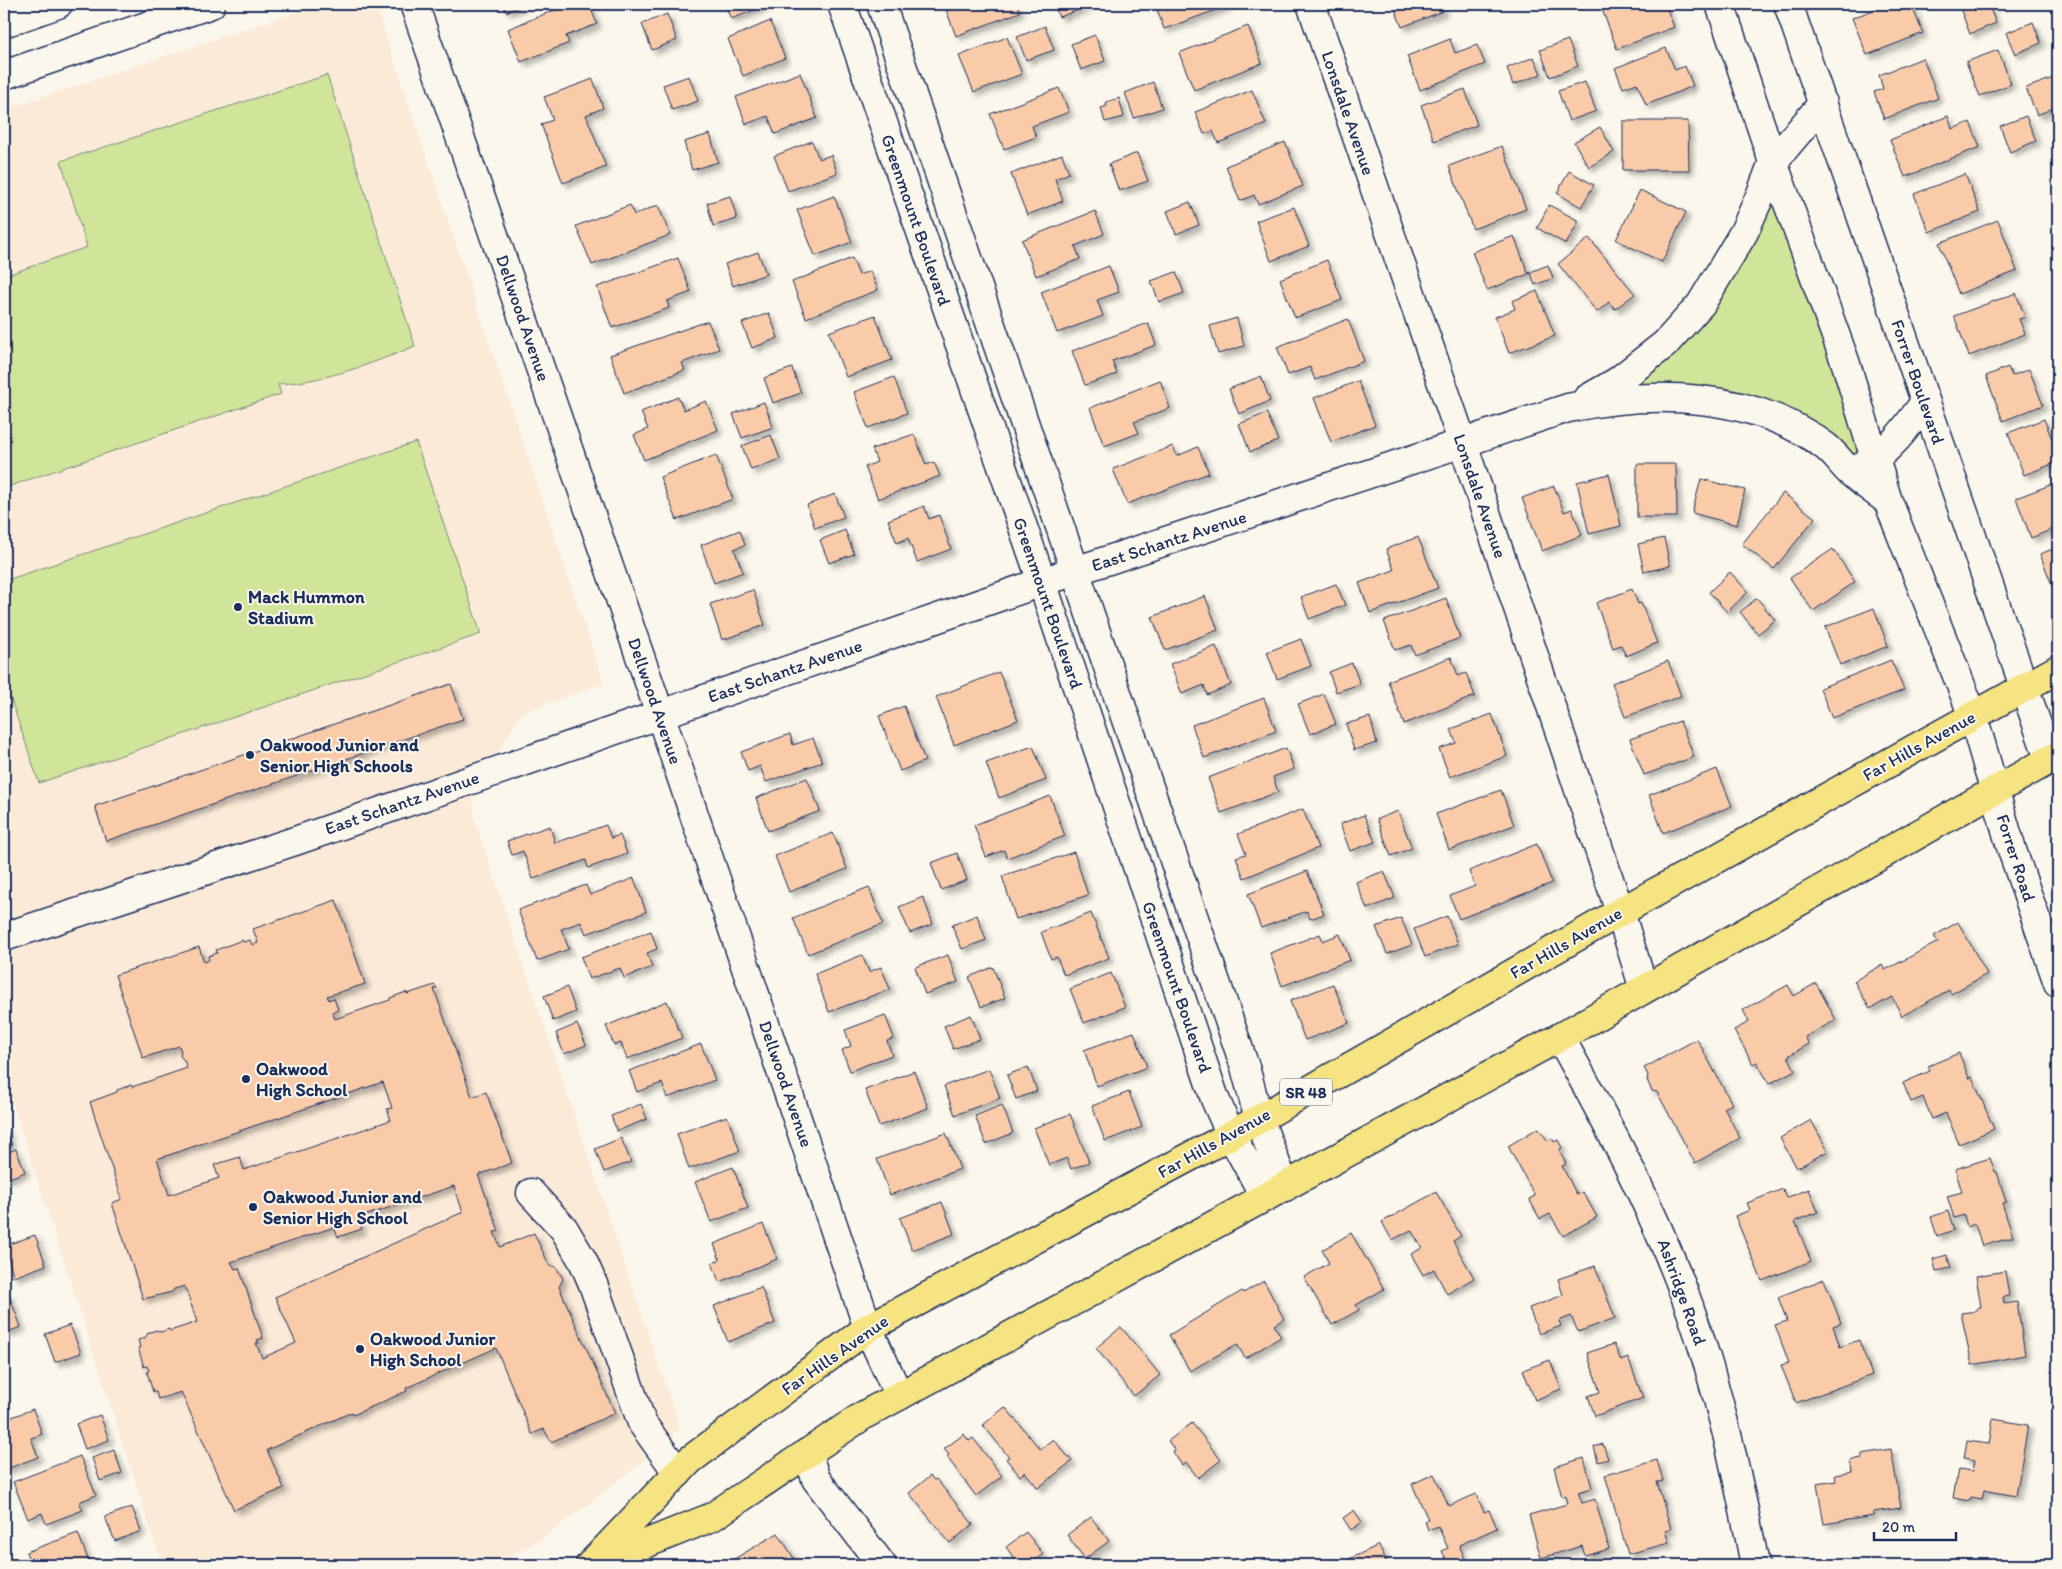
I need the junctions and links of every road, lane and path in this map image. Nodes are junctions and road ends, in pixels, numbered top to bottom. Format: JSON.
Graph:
{"nodes":[{"id":1,"x":58,"y":4,"type":"edge"},
{"id":2,"x":212,"y":4,"type":"edge"},
{"id":3,"x":414,"y":4,"type":"edge"},
{"id":4,"x":842,"y":4,"type":"edge"},
{"id":5,"x":881,"y":4,"type":"edge"},
{"id":6,"x":1311,"y":4,"type":"edge"},
{"id":7,"x":1720,"y":4,"type":"edge"},
{"id":8,"x":1788,"y":4,"type":"edge"},
{"id":9,"x":4,"y":23,"type":"edge"},
{"id":10,"x":4,"y":75,"type":"edge"},
{"id":11,"x":1823,"y":103,"type":"junction"},
{"id":12,"x":1773,"y":162,"type":"junction"},
{"id":13,"x":1925,"y":402,"type":"junction"},
{"id":14,"x":1568,"y":408,"type":"junction"},
{"id":15,"x":1463,"y":444,"type":"junction"},
{"id":16,"x":1876,"y":460,"type":"junction"},
{"id":17,"x":1850,"y":472,"type":"junction"},
{"id":18,"x":1888,"y":502,"type":"junction"},
{"id":19,"x":1076,"y":571,"type":"junction"},
{"id":20,"x":1042,"y":582,"type":"junction"},
{"id":21,"x":2058,"y":669,"type":"edge"},
{"id":22,"x":2024,"y":688,"type":"junction"},
{"id":23,"x":660,"y":714,"type":"junction"},
{"id":24,"x":1973,"y":716,"type":"junction"},
{"id":25,"x":2054,"y":757,"type":"edge"},
{"id":26,"x":1995,"y":790,"type":"junction"},
{"id":27,"x":1620,"y":912,"type":"junction"},
{"id":28,"x":4,"y":936,"type":"edge"},
{"id":29,"x":2058,"y":982,"type":"edge"},
{"id":30,"x":1644,"y":989,"type":"junction"},
{"id":31,"x":1560,"y":1037,"type":"junction"},
{"id":32,"x":1259,"y":1119,"type":"junction"},
{"id":33,"x":1231,"y":1135,"type":"junction"},
{"id":34,"x":1275,"y":1192,"type":"junction"},
{"id":35,"x":531,"y":1193,"type":"dead end"},
{"id":36,"x":868,"y":1328,"type":"junction"},
{"id":37,"x":900,"y":1396,"type":"junction"},
{"id":38,"x":807,"y":1454,"type":"junction"},
{"id":39,"x":678,"y":1473,"type":"junction"},
{"id":40,"x":591,"y":1565,"type":"edge"},
{"id":41,"x":882,"y":1565,"type":"edge"},
{"id":42,"x":1755,"y":1565,"type":"edge"}],
"edges":[{"from":1,"to":9,"type":"street"},
{"from":2,"to":10,"type":"street"},
{"from":3,"to":23,"type":"street","name":"Dellwood Avenue"},
{"from":4,"to":20,"type":"street","name":"Greenmount Boulevard"},
{"from":5,"to":19,"type":"street","name":"Greenmount Boulevard"},
{"from":6,"to":15,"type":"street","name":"Lonsdale Avenue"},
{"from":7,"to":12,"type":"street"},
{"from":8,"to":11,"type":"street","name":"Forrer Boulevard"},
{"from":11,"to":12,"type":"street","name":"East Schantz Avenue"},
{"from":11,"to":13,"type":"street","name":"Forrer Boulevard"},
{"from":12,"to":14,"type":"street","name":"East Schantz Avenue"},
{"from":12,"to":16,"type":"street"},
{"from":13,"to":16,"type":"street"},
{"from":13,"to":22,"type":"street","name":"Forrer Boulevard"},
{"from":14,"to":15,"type":"street","name":"East Schantz Avenue"},
{"from":14,"to":17,"type":"street","name":"East Schantz Avenue"},
{"from":15,"to":19,"type":"street","name":"East Schantz Avenue"},
{"from":15,"to":27,"type":"street","name":"Lonsdale Avenue"},
{"from":16,"to":17,"type":"street"},
{"from":16,"to":18,"type":"street"},
{"from":17,"to":18,"type":"street","name":"East Schantz Avenue"},
{"from":18,"to":24,"type":"street"},
{"from":19,"to":20,"type":"street","name":"East Schantz Avenue"},
{"from":19,"to":32,"type":"street","name":"Greenmount Boulevard"},
{"from":20,"to":23,"type":"street","name":"East Schantz Avenue"},
{"from":20,"to":33,"type":"street","name":"Greenmount Boulevard"},
{"from":21,"to":22,"type":"main road","name":"Far Hills Avenue","number":"SR 48"},
{"from":22,"to":24,"type":"main road","name":"Far Hills Avenue","number":"SR 48"},
{"from":22,"to":25,"type":"street","name":"Forrer Boulevard"},
{"from":23,"to":28,"type":"street","name":"East Schantz Avenue"},
{"from":23,"to":36,"type":"street","name":"Dellwood Avenue"},
{"from":24,"to":26,"type":"street","name":"Forrer Road"},
{"from":24,"to":27,"type":"main road","name":"Far Hills Avenue","number":"SR 48"},
{"from":25,"to":26,"type":"main road","name":"Far Hills Avenue","number":"SR 48"},
{"from":26,"to":29,"type":"street","name":"Forrer Road"},
{"from":26,"to":30,"type":"main road","name":"Far Hills Avenue","number":"SR 48"},
{"from":27,"to":30,"type":"street","name":"Lonsdale Avenue"},
{"from":27,"to":32,"type":"main road","name":"Far Hills Avenue","number":"SR 48"},
{"from":30,"to":31,"type":"main road","name":"Far Hills Avenue","number":"SR 48"},
{"from":31,"to":34,"type":"main road","name":"Far Hills Avenue","number":"SR 48"},
{"from":31,"to":42,"type":"street","name":"Ashridge Road"},
{"from":32,"to":33,"type":"main road","name":"Far Hills Avenue","number":"SR 48"},
{"from":32,"to":34,"type":"street","name":"Greenmount Boulevard"},
{"from":33,"to":34,"type":"street","name":"Greenmount Boulevard"},
{"from":33,"to":36,"type":"main road","name":"Far Hills Avenue","number":"SR 48"},
{"from":34,"to":37,"type":"main road","name":"Far Hills Avenue","number":"SR 48"},
{"from":35,"to":39,"type":"street"},
{"from":36,"to":37,"type":"street","name":"Dellwood Avenue"},
{"from":36,"to":39,"type":"main road","name":"Far Hills Avenue","number":"SR 48"},
{"from":37,"to":38,"type":"main road","name":"Far Hills Avenue","number":"SR 48"},
{"from":38,"to":40,"type":"main road","name":"Far Hills Avenue","number":"SR 48"},
{"from":38,"to":41,"type":"street"},
{"from":39,"to":40,"type":"main road","name":"Far Hills Avenue","number":"SR 48"}]}
